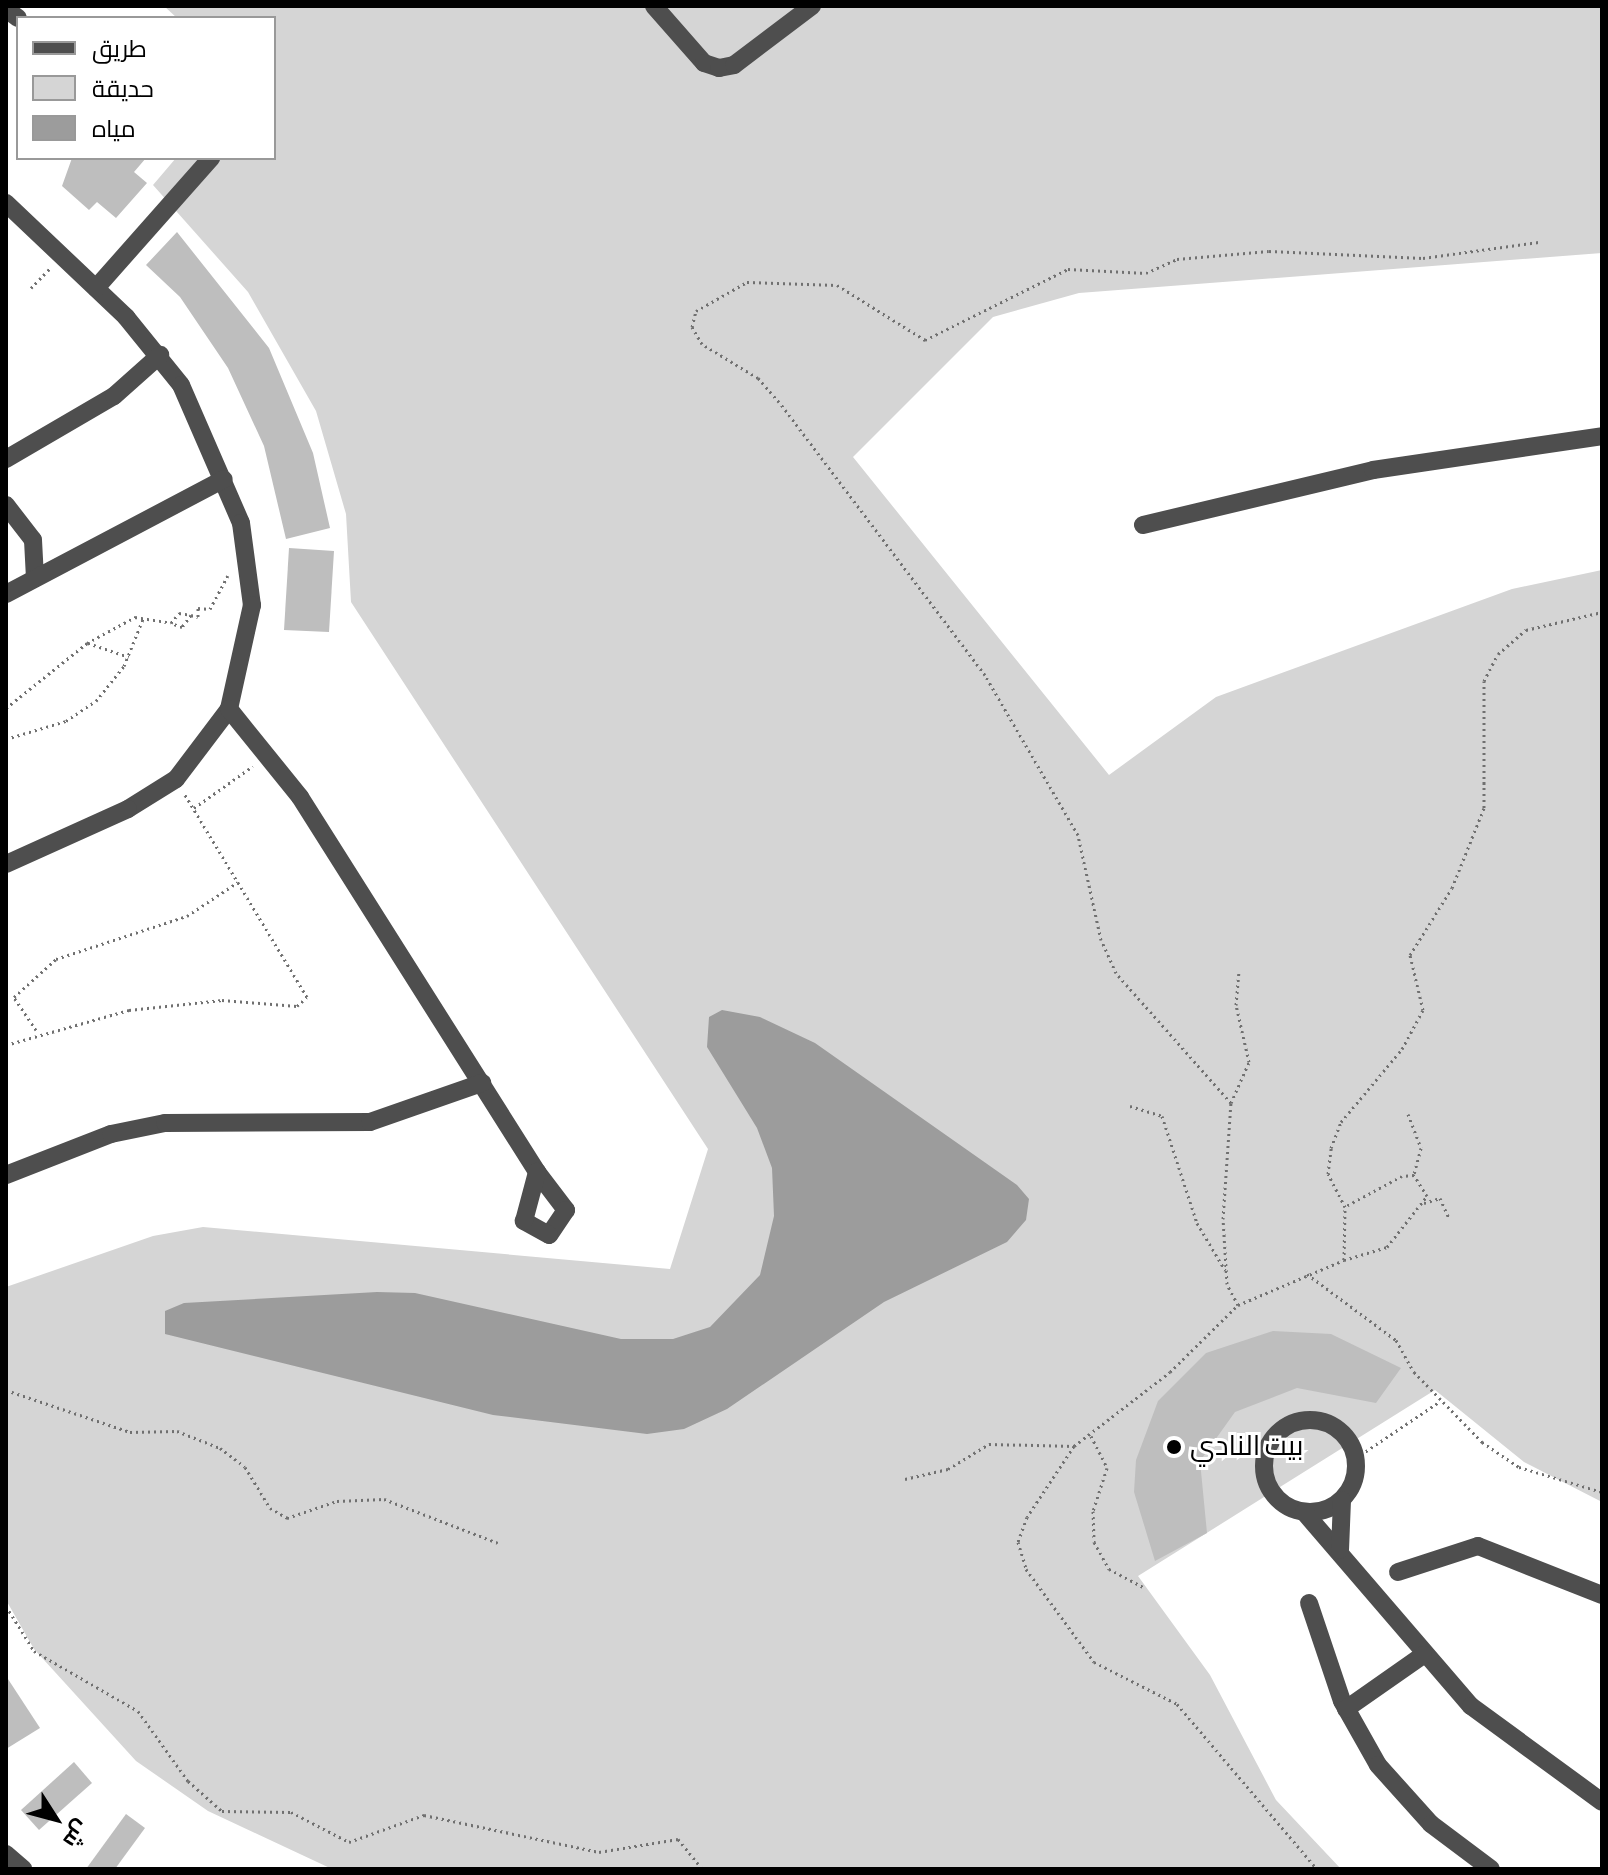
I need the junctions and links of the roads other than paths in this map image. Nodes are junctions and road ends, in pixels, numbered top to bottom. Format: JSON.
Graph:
{"nodes":[{"id":1,"x":654,"y":6,"type":"edge"},
{"id":2,"x":812,"y":6,"type":"edge"},
{"id":3,"x":209,"y":160,"type":"edge"},
{"id":4,"x":6,"y":203,"type":"edge"},
{"id":5,"x":96,"y":288,"type":"junction"},
{"id":6,"x":160,"y":355,"type":"junction"},
{"id":7,"x":1602,"y":436,"type":"edge"},
{"id":8,"x":6,"y":459,"type":"edge"},
{"id":9,"x":226,"y":487,"type":"junction"},
{"id":10,"x":6,"y":505,"type":"edge"},
{"id":11,"x":1143,"y":525,"type":"dead end"},
{"id":12,"x":35,"y":574,"type":"junction"},
{"id":13,"x":6,"y":594,"type":"edge"},
{"id":14,"x":229,"y":709,"type":"junction"},
{"id":15,"x":212,"y":738,"type":"junction"},
{"id":16,"x":251,"y":742,"type":"junction"},
{"id":17,"x":6,"y":864,"type":"edge"},
{"id":18,"x":482,"y":1083,"type":"junction"},
{"id":19,"x":537,"y":1172,"type":"dead end"},
{"id":20,"x":6,"y":1175,"type":"edge"},
{"id":21,"x":1342,"y":1500,"type":"junction"},
{"id":22,"x":1304,"y":1512,"type":"junction"},
{"id":23,"x":1340,"y":1550,"type":"junction"},
{"id":24,"x":1398,"y":1572,"type":"dead end"},
{"id":25,"x":1602,"y":1595,"type":"edge"},
{"id":26,"x":1309,"y":1603,"type":"dead end"},
{"id":27,"x":1423,"y":1655,"type":"junction"},
{"id":28,"x":1346,"y":1709,"type":"junction"},
{"id":29,"x":1602,"y":1802,"type":"edge"},
{"id":30,"x":6,"y":1854,"type":"edge"},
{"id":31,"x":23,"y":1869,"type":"edge"},
{"id":32,"x":1491,"y":1869,"type":"edge"}],
"edges":[{"from":1,"to":2,"type":"street"},
{"from":3,"to":5,"type":"street"},
{"from":4,"to":5,"type":"street"},
{"from":5,"to":6,"type":"street"},
{"from":6,"to":8,"type":"street"},
{"from":6,"to":9,"type":"street"},
{"from":7,"to":11,"type":"street"},
{"from":9,"to":12,"type":"street"},
{"from":9,"to":14,"type":"street"},
{"from":10,"to":12,"type":"street"},
{"from":12,"to":13,"type":"street"},
{"from":14,"to":15,"type":"street"},
{"from":14,"to":16,"type":"street"},
{"from":15,"to":16,"type":"street"},
{"from":15,"to":17,"type":"street"},
{"from":16,"to":18,"type":"street"},
{"from":18,"to":19,"type":"street"},
{"from":18,"to":20,"type":"street"},
{"from":21,"to":22,"type":"street"},
{"from":21,"to":22,"type":"street"},
{"from":21,"to":23,"type":"street"},
{"from":22,"to":23,"type":"street"},
{"from":23,"to":27,"type":"street"},
{"from":24,"to":25,"type":"street"},
{"from":26,"to":28,"type":"street"},
{"from":27,"to":28,"type":"street"},
{"from":27,"to":29,"type":"street"},
{"from":28,"to":32,"type":"street"},
{"from":30,"to":31,"type":"street"}]}
